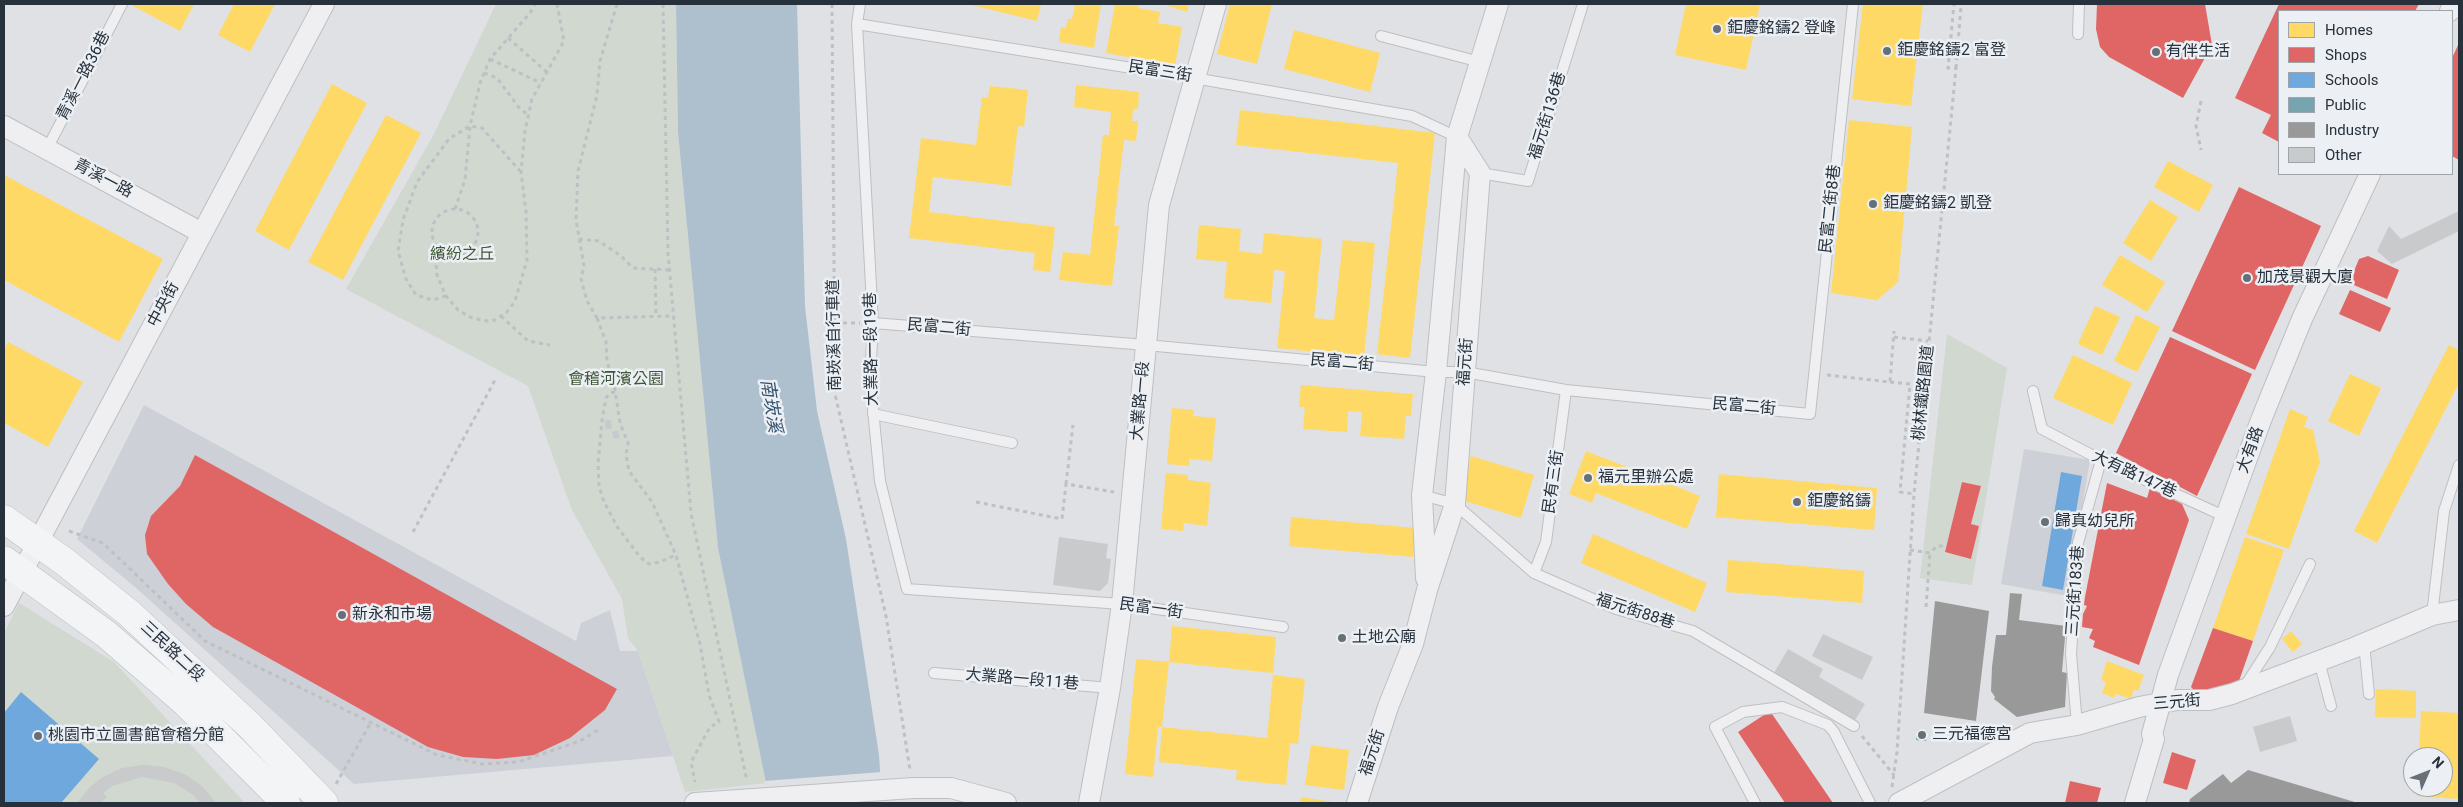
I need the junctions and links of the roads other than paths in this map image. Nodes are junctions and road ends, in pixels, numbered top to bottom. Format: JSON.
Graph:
{"nodes":[{"id":1,"x":122,"y":4,"type":"edge"},
{"id":2,"x":324,"y":4,"type":"edge"},
{"id":3,"x":860,"y":4,"type":"edge"},
{"id":4,"x":1216,"y":4,"type":"edge"},
{"id":5,"x":1498,"y":4,"type":"edge"},
{"id":6,"x":1583,"y":4,"type":"edge"},
{"id":7,"x":1853,"y":4,"type":"edge"},
{"id":8,"x":2079,"y":4,"type":"edge"},
{"id":9,"x":857,"y":24,"type":"junction"},
{"id":10,"x":2078,"y":34,"type":"dead end"},
{"id":11,"x":1381,"y":36,"type":"dead end"},
{"id":12,"x":1480,"y":62,"type":"junction"},
{"id":13,"x":1194,"y":78,"type":"junction"},
{"id":14,"x":4,"y":126,"type":"edge"},
{"id":15,"x":1457,"y":138,"type":"junction"},
{"id":16,"x":47,"y":149,"type":"junction"},
{"id":17,"x":1480,"y":173,"type":"junction"},
{"id":18,"x":2370,"y":175,"type":"edge"},
{"id":19,"x":202,"y":233,"type":"junction"},
{"id":20,"x":873,"y":323,"type":"junction"},
{"id":21,"x":1146,"y":345,"type":"junction"},
{"id":22,"x":1436,"y":372,"type":"junction"},
{"id":23,"x":1465,"y":372,"type":"junction"},
{"id":24,"x":1566,"y":390,"type":"junction"},
{"id":25,"x":2033,"y":391,"type":"dead end"},
{"id":26,"x":873,"y":414,"type":"junction"},
{"id":27,"x":1810,"y":414,"type":"joint"},
{"id":28,"x":1012,"y":443,"type":"dead end"},
{"id":29,"x":2101,"y":460,"type":"junction"},
{"id":30,"x":2459,"y":466,"type":"edge"},
{"id":31,"x":1422,"y":495,"type":"junction"},
{"id":32,"x":1455,"y":504,"type":"junction"},
{"id":33,"x":2226,"y":517,"type":"junction"},
{"id":34,"x":4,"y":519,"type":"edge"},
{"id":35,"x":36,"y":542,"type":"junction"},
{"id":36,"x":2310,"y":564,"type":"dead end"},
{"id":37,"x":12,"y":566,"type":"edge"},
{"id":38,"x":1534,"y":573,"type":"junction"},
{"id":39,"x":1426,"y":590,"type":"junction"},
{"id":40,"x":1018,"y":597,"type":"joint"},
{"id":41,"x":1122,"y":604,"type":"junction"},
{"id":42,"x":4,"y":606,"type":"edge"},
{"id":43,"x":2459,"y":610,"type":"edge"},
{"id":44,"x":2432,"y":615,"type":"junction"},
{"id":45,"x":1283,"y":627,"type":"dead end"},
{"id":46,"x":2364,"y":643,"type":"junction"},
{"id":47,"x":2319,"y":661,"type":"junction"},
{"id":48,"x":934,"y":673,"type":"dead end"},
{"id":49,"x":1110,"y":688,"type":"junction"},
{"id":50,"x":2242,"y":691,"type":"junction"},
{"id":51,"x":2369,"y":694,"type":"dead end"},
{"id":52,"x":2160,"y":704,"type":"junction"},
{"id":53,"x":2332,"y":706,"type":"dead end"},
{"id":54,"x":1834,"y":715,"type":"junction"},
{"id":55,"x":1828,"y":725,"type":"junction"},
{"id":56,"x":2077,"y":725,"type":"junction"},
{"id":57,"x":1854,"y":726,"type":"road end"},
{"id":58,"x":2152,"y":734,"type":"junction"},
{"id":59,"x":329,"y":795,"type":"edge"},
{"id":60,"x":1895,"y":797,"type":"edge"},
{"id":61,"x":286,"y":803,"type":"edge"},
{"id":62,"x":695,"y":803,"type":"edge"},
{"id":63,"x":1006,"y":803,"type":"edge"},
{"id":64,"x":1089,"y":803,"type":"edge"},
{"id":65,"x":1357,"y":803,"type":"edge"},
{"id":66,"x":1755,"y":803,"type":"edge"},
{"id":67,"x":1870,"y":803,"type":"edge"},
{"id":68,"x":2126,"y":803,"type":"edge"},
{"id":69,"x":2135,"y":803,"type":"edge"}],
"edges":[{"from":1,"to":16,"type":"lane","name":"青溪一路36巷"},
{"from":2,"to":19,"type":"street","name":"中央街"},
{"from":3,"to":9,"type":"lane","name":"大業路一段19巷"},
{"from":4,"to":13,"type":"street","name":"大業路一段"},
{"from":5,"to":12,"type":"street","name":"福元街"},
{"from":6,"to":17,"type":"lane","name":"福元街136巷"},
{"from":7,"to":27,"type":"lane","name":"民富二街8巷"},
{"from":8,"to":10,"type":"lane"},
{"from":9,"to":13,"type":"lane","name":"民富三街"},
{"from":9,"to":20,"type":"lane","name":"大業路一段19巷"},
{"from":11,"to":12,"type":"lane"},
{"from":12,"to":15,"type":"street","name":"福元街"},
{"from":13,"to":15,"type":"lane","name":"民富三街"},
{"from":13,"to":21,"type":"street","name":"大業路一段"},
{"from":14,"to":16,"type":"street","name":"青溪一路"},
{"from":15,"to":17,"type":"street"},
{"from":15,"to":22,"type":"street","name":"福元街"},
{"from":16,"to":19,"type":"street","name":"青溪一路"},
{"from":17,"to":23,"type":"street","name":"福元街"},
{"from":18,"to":33,"type":"street","name":"大有路"},
{"from":19,"to":35,"type":"street","name":"中央街"},
{"from":20,"to":21,"type":"lane","name":"民富二街"},
{"from":20,"to":26,"type":"lane","name":"大業路一段19巷"},
{"from":21,"to":22,"type":"lane","name":"民富二街"},
{"from":21,"to":41,"type":"street","name":"大業路一段"},
{"from":22,"to":23,"type":"lane","name":"民富二街"},
{"from":22,"to":31,"type":"street","name":"福元街"},
{"from":23,"to":24,"type":"lane","name":"民富二街"},
{"from":23,"to":32,"type":"street","name":"福元街"},
{"from":24,"to":27,"type":"lane","name":"民富二街"},
{"from":24,"to":38,"type":"lane","name":"民有三街"},
{"from":25,"to":29,"type":"lane","name":"大有路147巷"},
{"from":26,"to":28,"type":"lane"},
{"from":26,"to":40,"type":"lane","name":"大業路一段19巷"},
{"from":29,"to":33,"type":"lane","name":"大有路147巷"},
{"from":29,"to":56,"type":"lane","name":"三元街183巷"},
{"from":30,"to":44,"type":"lane"},
{"from":31,"to":32,"type":"lane","name":"福元街88巷"},
{"from":31,"to":39,"type":"street","name":"福元街"},
{"from":32,"to":38,"type":"lane","name":"福元街88巷"},
{"from":32,"to":39,"type":"street","name":"福元街"},
{"from":33,"to":52,"type":"street","name":"大有路"},
{"from":34,"to":35,"type":"main road","name":"三民路二段"},
{"from":35,"to":37,"type":"street","name":"中央街"},
{"from":35,"to":59,"type":"main road","name":"三民路二段"},
{"from":36,"to":50,"type":"lane"},
{"from":37,"to":42,"type":"street","name":"中央街"},
{"from":37,"to":61,"type":"main road","name":"三民路二段"},
{"from":38,"to":54,"type":"lane","name":"福元街88巷"},
{"from":39,"to":65,"type":"street","name":"福元街"},
{"from":40,"to":41,"type":"lane","name":"民富一街"},
{"from":41,"to":45,"type":"lane","name":"民富一街"},
{"from":41,"to":49,"type":"street","name":"大業路一段"},
{"from":43,"to":44,"type":"street","name":"三元街"},
{"from":44,"to":46,"type":"street","name":"三元街"},
{"from":46,"to":47,"type":"street","name":"三元街"},
{"from":46,"to":51,"type":"lane"},
{"from":47,"to":50,"type":"street","name":"三元街"},
{"from":47,"to":53,"type":"lane"},
{"from":48,"to":49,"type":"lane","name":"大業路一段11巷"},
{"from":49,"to":64,"type":"street","name":"大業路一段"},
{"from":50,"to":52,"type":"street","name":"三元街"},
{"from":52,"to":56,"type":"street","name":"三元街"},
{"from":52,"to":58,"type":"street","name":"大有路"},
{"from":54,"to":55,"type":"lane"},
{"from":54,"to":57,"type":"lane","name":"福元街88巷"},
{"from":55,"to":66,"type":"lane"},
{"from":55,"to":67,"type":"lane"},
{"from":56,"to":60,"type":"street","name":"三元街"},
{"from":58,"to":68,"type":"street","name":"大有路"},
{"from":58,"to":69,"type":"street","name":"大有路"},
{"from":62,"to":63,"type":"street"}]}
